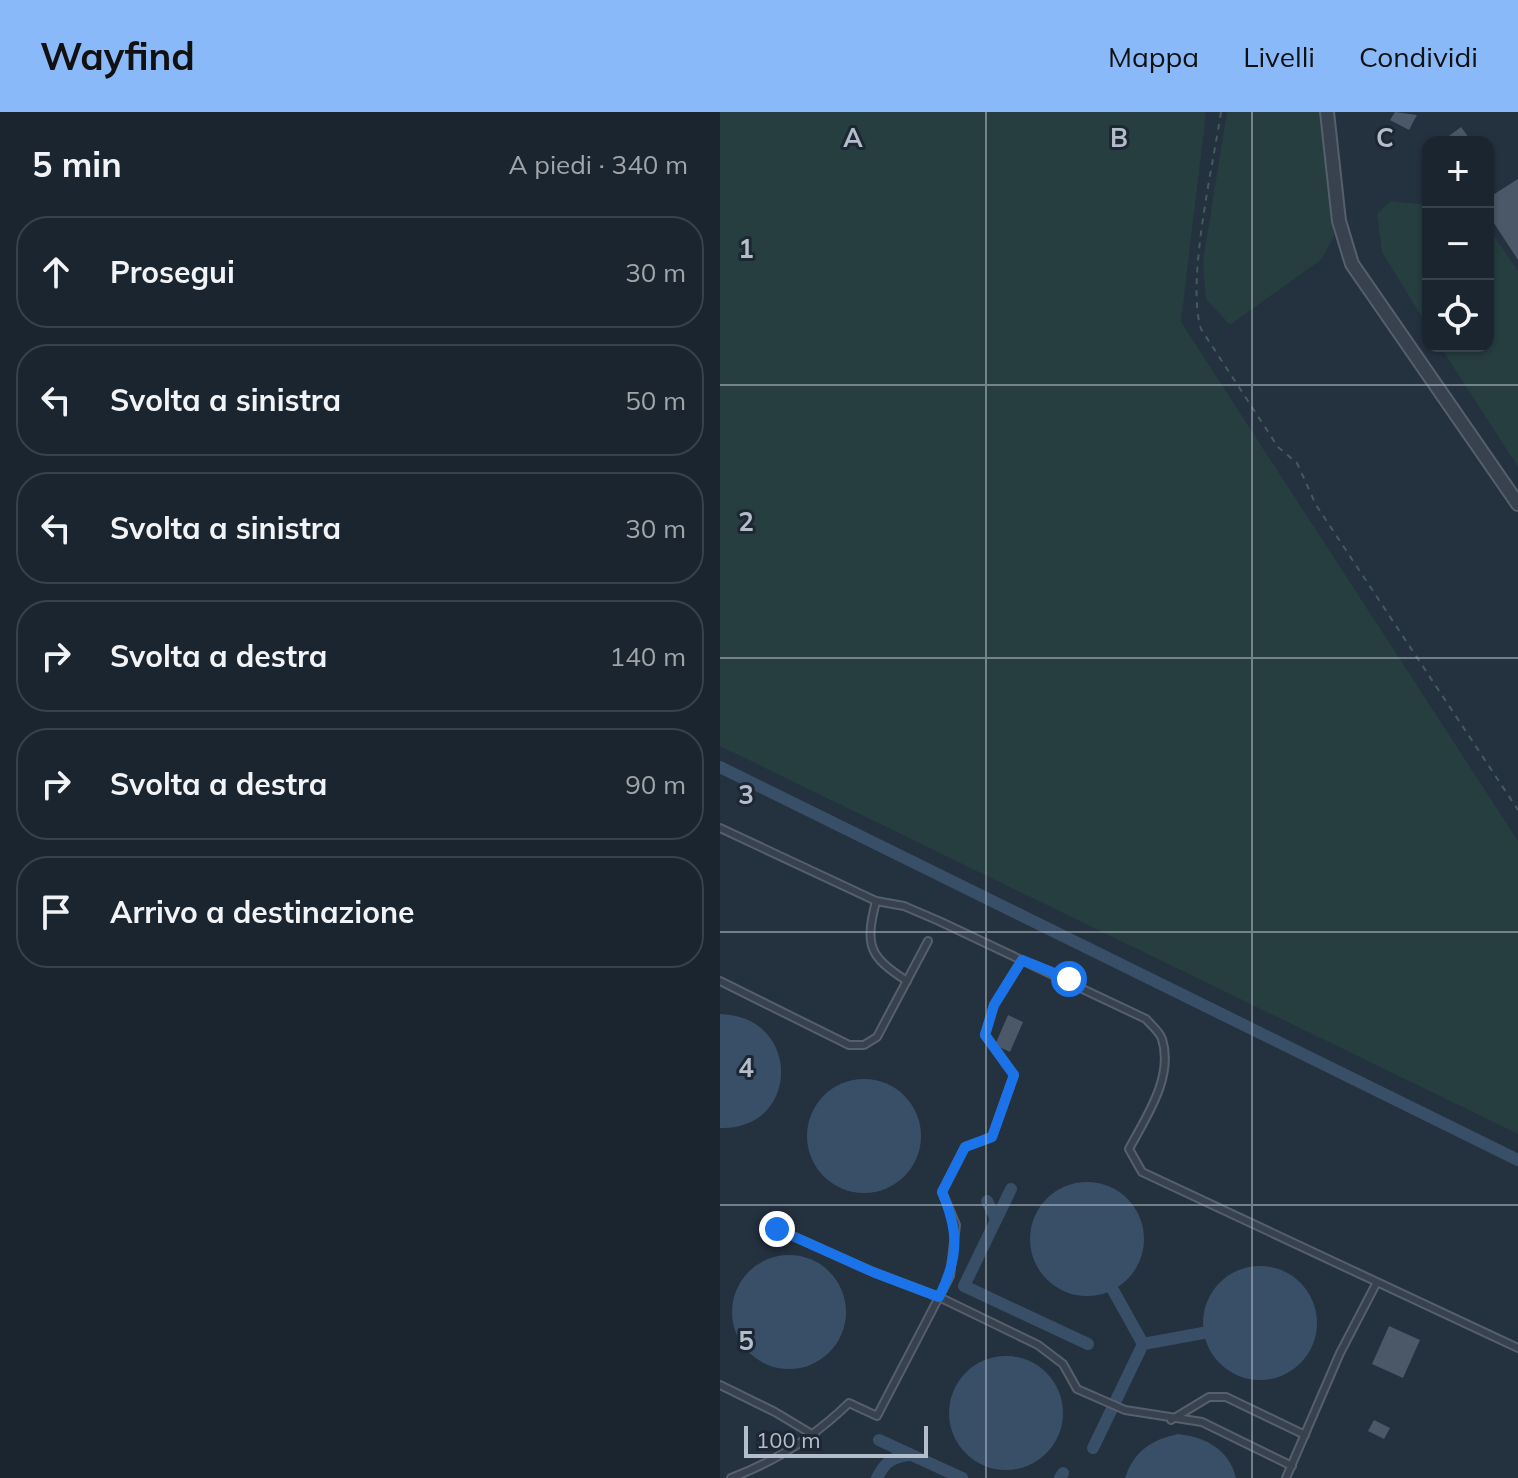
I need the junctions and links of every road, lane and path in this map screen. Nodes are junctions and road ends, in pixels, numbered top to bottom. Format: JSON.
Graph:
{"nodes":[{"id":1,"x":1221,"y":112,"type":"edge"},
{"id":2,"x":1327,"y":112,"type":"edge"},
{"id":3,"x":1518,"y":504,"type":"edge"},
{"id":4,"x":1518,"y":810,"type":"edge"},
{"id":5,"x":720,"y":828,"type":"edge"},
{"id":6,"x":876,"y":901,"type":"junction"},
{"id":7,"x":928,"y":941,"type":"dead end"},
{"id":8,"x":1022,"y":960,"type":"junction"},
{"id":9,"x":720,"y":981,"type":"edge"},
{"id":10,"x":907,"y":981,"type":"junction"},
{"id":11,"x":777,"y":1229,"type":"dead end"},
{"id":12,"x":1376,"y":1284,"type":"junction"},
{"id":13,"x":939,"y":1297,"type":"junction"},
{"id":14,"x":1518,"y":1348,"type":"edge"},
{"id":15,"x":720,"y":1385,"type":"edge"},
{"id":16,"x":1171,"y":1420,"type":"junction"},
{"id":17,"x":1305,"y":1435,"type":"junction"},
{"id":18,"x":815,"y":1436,"type":"junction"},
{"id":19,"x":1292,"y":1466,"type":"junction"},
{"id":20,"x":731,"y":1478,"type":"edge"},
{"id":21,"x":1286,"y":1478,"type":"edge"}],
"edges":[{"from":1,"to":4,"type":"path"},
{"from":2,"to":3,"type":"street"},
{"from":5,"to":6,"type":"lane"},
{"from":6,"to":8,"type":"lane"},
{"from":6,"to":10,"type":"lane"},
{"from":7,"to":10,"type":"lane"},
{"from":8,"to":12,"type":"lane"},
{"from":8,"to":13,"type":"lane"},
{"from":9,"to":10,"type":"lane"},
{"from":11,"to":13,"type":"lane"},
{"from":12,"to":14,"type":"lane"},
{"from":12,"to":17,"type":"lane"},
{"from":13,"to":16,"type":"lane"},
{"from":13,"to":18,"type":"lane"},
{"from":15,"to":18,"type":"lane"},
{"from":16,"to":17,"type":"lane"},
{"from":16,"to":19,"type":"lane"},
{"from":17,"to":19,"type":"lane"},
{"from":18,"to":20,"type":"lane"},
{"from":19,"to":21,"type":"lane"}]}
